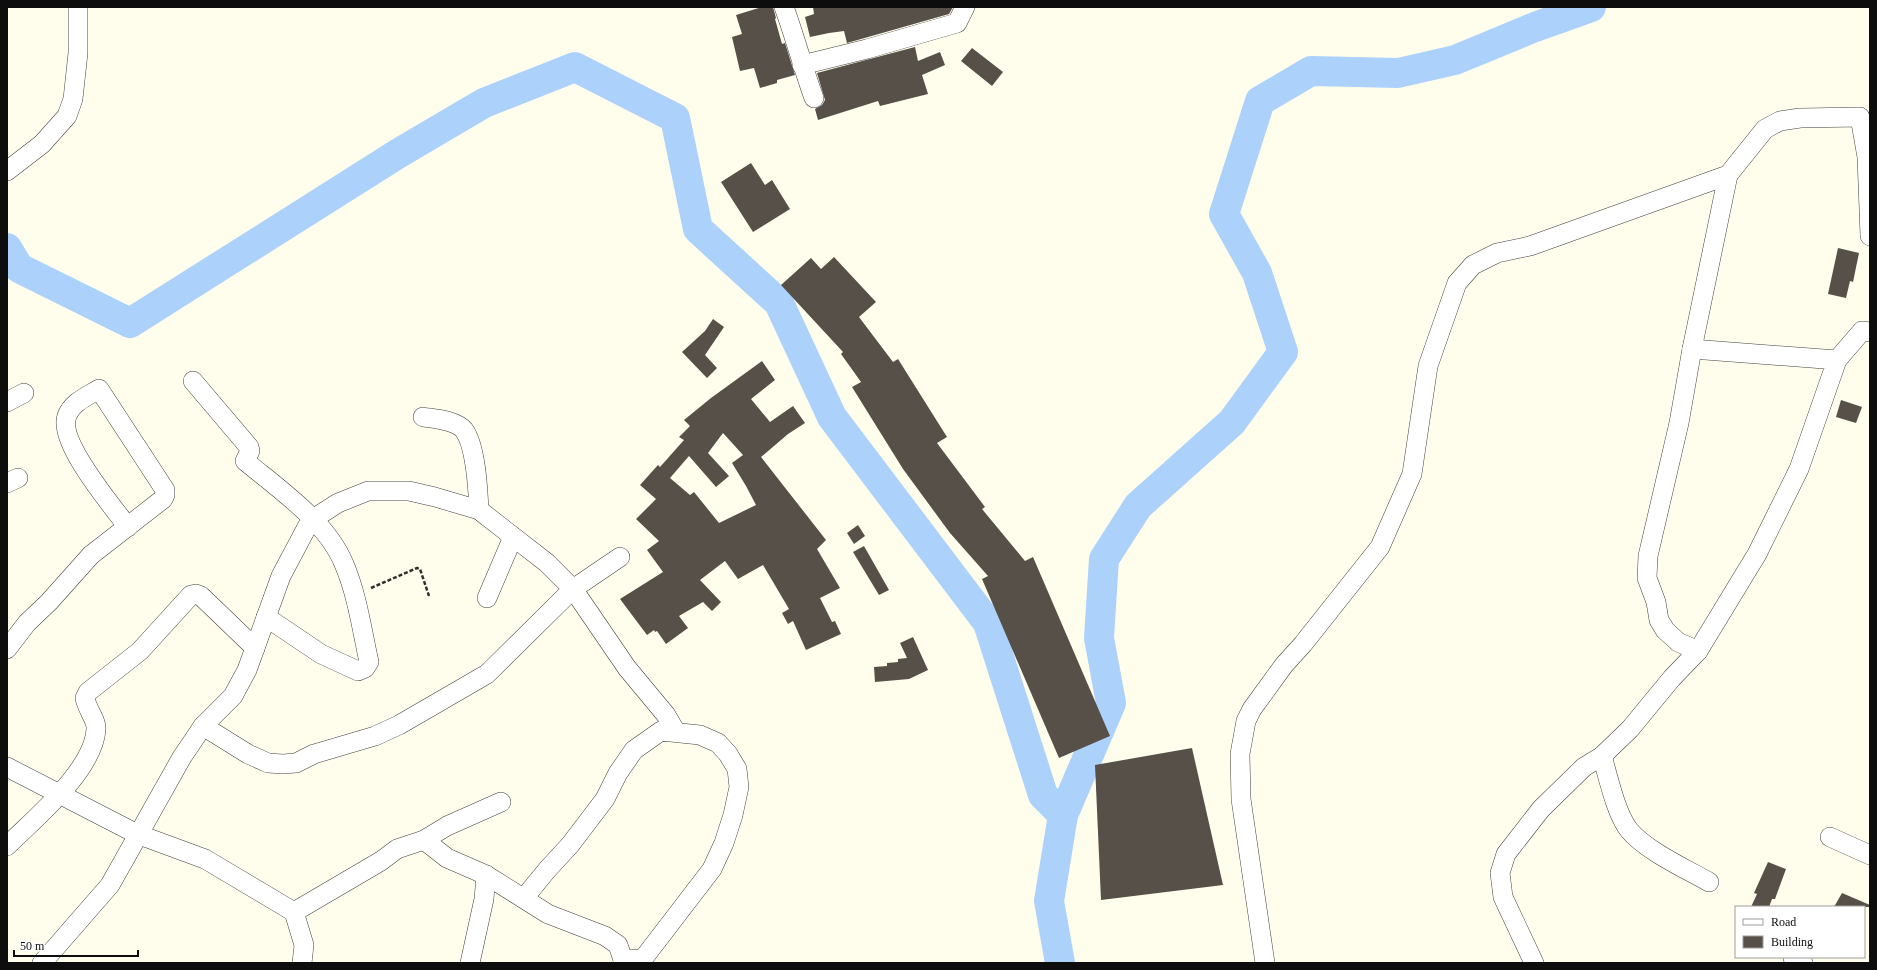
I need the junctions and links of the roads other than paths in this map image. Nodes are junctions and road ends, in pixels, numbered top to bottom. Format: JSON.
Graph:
{"nodes":[{"id":1,"x":78,"y":7,"type":"edge"},
{"id":2,"x":784,"y":7,"type":"edge"},
{"id":3,"x":965,"y":7,"type":"edge"},
{"id":4,"x":802,"y":65,"type":"junction"},
{"id":5,"x":814,"y":98,"type":"dead end"},
{"id":6,"x":1865,"y":112,"type":"edge"},
{"id":7,"x":7,"y":171,"type":"edge"},
{"id":8,"x":1728,"y":175,"type":"junction"},
{"id":9,"x":1870,"y":236,"type":"edge"},
{"id":10,"x":1867,"y":326,"type":"edge"},
{"id":11,"x":1692,"y":349,"type":"junction"},
{"id":12,"x":1837,"y":360,"type":"junction"},
{"id":13,"x":193,"y":381,"type":"dead end"},
{"id":14,"x":24,"y":393,"type":"dead end"},
{"id":15,"x":7,"y":402,"type":"edge"},
{"id":16,"x":423,"y":417,"type":"dead end"},
{"id":17,"x":479,"y":510,"type":"junction"},
{"id":18,"x":313,"y":519,"type":"junction"},
{"id":19,"x":128,"y":527,"type":"junction"},
{"id":20,"x":513,"y":537,"type":"junction"},
{"id":21,"x":620,"y":557,"type":"dead end"},
{"id":22,"x":573,"y":589,"type":"junction"},
{"id":23,"x":487,"y":598,"type":"dead end"},
{"id":24,"x":266,"y":617,"type":"junction"},
{"id":25,"x":7,"y":648,"type":"edge"},
{"id":26,"x":255,"y":648,"type":"junction"},
{"id":27,"x":1698,"y":651,"type":"junction"},
{"id":28,"x":202,"y":726,"type":"junction"},
{"id":29,"x":676,"y":732,"type":"junction"},
{"id":30,"x":1602,"y":756,"type":"junction"},
{"id":31,"x":7,"y":767,"type":"edge"},
{"id":32,"x":60,"y":795,"type":"junction"},
{"id":33,"x":500,"y":802,"type":"dead end"},
{"id":34,"x":137,"y":834,"type":"junction"},
{"id":35,"x":1830,"y":837,"type":"dead end"},
{"id":36,"x":424,"y":840,"type":"junction"},
{"id":37,"x":7,"y":846,"type":"edge"},
{"id":38,"x":1870,"y":855,"type":"edge"},
{"id":39,"x":486,"y":875,"type":"junction"},
{"id":40,"x":1708,"y":882,"type":"dead end"},
{"id":41,"x":524,"y":898,"type":"junction"},
{"id":42,"x":294,"y":912,"type":"junction"},
{"id":43,"x":623,"y":961,"type":"edge"},
{"id":44,"x":645,"y":961,"type":"edge"},
{"id":45,"x":42,"y":963,"type":"edge"},
{"id":46,"x":302,"y":963,"type":"edge"},
{"id":47,"x":470,"y":963,"type":"edge"},
{"id":48,"x":1265,"y":963,"type":"edge"},
{"id":49,"x":1534,"y":963,"type":"edge"}],
"edges":[{"from":1,"to":7,"type":"street"},
{"from":2,"to":4,"type":"street"},
{"from":3,"to":4,"type":"street"},
{"from":4,"to":5,"type":"street"},
{"from":6,"to":8,"type":"street"},
{"from":6,"to":9,"type":"street"},
{"from":8,"to":11,"type":"street"},
{"from":8,"to":48,"type":"street"},
{"from":10,"to":12,"type":"street"},
{"from":11,"to":12,"type":"street"},
{"from":11,"to":27,"type":"street"},
{"from":12,"to":27,"type":"street"},
{"from":13,"to":18,"type":"street"},
{"from":14,"to":15,"type":"street"},
{"from":16,"to":17,"type":"street"},
{"from":17,"to":18,"type":"street"},
{"from":17,"to":20,"type":"street"},
{"from":18,"to":24,"type":"street"},
{"from":18,"to":24,"type":"street"},
{"from":19,"to":19,"type":"street"},
{"from":19,"to":25,"type":"street"},
{"from":20,"to":22,"type":"street"},
{"from":20,"to":23,"type":"street"},
{"from":21,"to":22,"type":"street"},
{"from":22,"to":28,"type":"street"},
{"from":22,"to":29,"type":"street"},
{"from":24,"to":26,"type":"street"},
{"from":26,"to":28,"type":"street"},
{"from":26,"to":32,"type":"street"},
{"from":27,"to":30,"type":"street"},
{"from":28,"to":34,"type":"street"},
{"from":29,"to":41,"type":"street"},
{"from":29,"to":44,"type":"street"},
{"from":30,"to":40,"type":"street"},
{"from":30,"to":49,"type":"street"},
{"from":31,"to":32,"type":"street"},
{"from":32,"to":34,"type":"street"},
{"from":32,"to":37,"type":"street"},
{"from":33,"to":36,"type":"street"},
{"from":34,"to":42,"type":"street"},
{"from":34,"to":45,"type":"street"},
{"from":35,"to":38,"type":"street"},
{"from":36,"to":39,"type":"street"},
{"from":36,"to":42,"type":"street"},
{"from":39,"to":41,"type":"street"},
{"from":39,"to":47,"type":"street"},
{"from":41,"to":43,"type":"street"},
{"from":42,"to":46,"type":"street"},
{"from":43,"to":44,"type":"street"}]}
